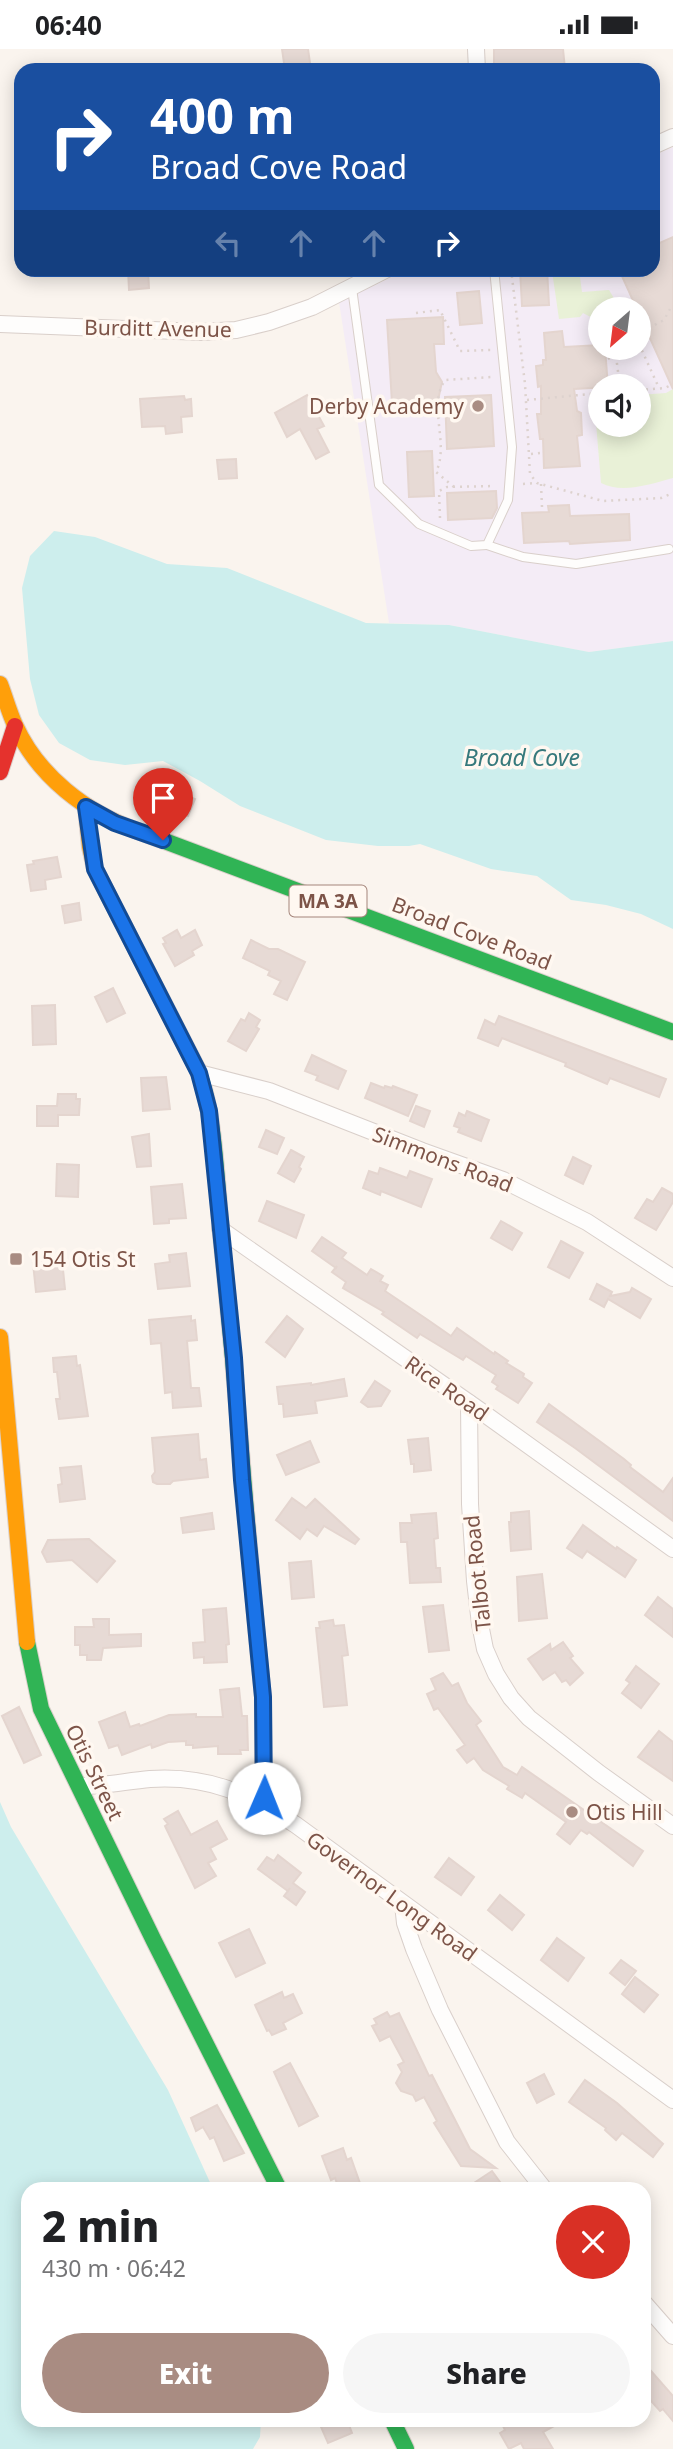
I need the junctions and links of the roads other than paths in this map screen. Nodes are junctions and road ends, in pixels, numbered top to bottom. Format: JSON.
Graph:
{"nodes":[{"id":1,"x":372,"y":277,"type":"edge"},
{"id":2,"x":495,"y":277,"type":"edge"},
{"id":3,"x":352,"y":288,"type":"junction"},
{"id":4,"x":0,"y":324,"type":"edge"},
{"id":5,"x":487,"y":545,"type":"junction"},
{"id":6,"x":669,"y":549,"type":"dead end"},
{"id":7,"x":0,"y":684,"type":"edge"},
{"id":8,"x":15,"y":726,"type":"junction"},
{"id":9,"x":0,"y":772,"type":"edge"},
{"id":10,"x":86,"y":807,"type":"junction"},
{"id":11,"x":673,"y":1032,"type":"edge"},
{"id":12,"x":199,"y":1073,"type":"junction"},
{"id":13,"x":220,"y":1230,"type":"junction"},
{"id":14,"x":673,"y":1278,"type":"edge"},
{"id":15,"x":0,"y":1337,"type":"edge"},
{"id":16,"x":469,"y":1403,"type":"junction"},
{"id":17,"x":673,"y":1549,"type":"edge"},
{"id":18,"x":81,"y":1786,"type":"junction"},
{"id":19,"x":263,"y":1804,"type":"junction"},
{"id":20,"x":673,"y":1826,"type":"edge"},
{"id":21,"x":402,"y":1905,"type":"junction"},
{"id":22,"x":673,"y":2100,"type":"edge"},
{"id":23,"x":275,"y":2182,"type":"edge"},
{"id":24,"x":538,"y":2182,"type":"edge"},
{"id":25,"x":651,"y":2311,"type":"edge"},
{"id":26,"x":673,"y":2336,"type":"edge"},
{"id":27,"x":395,"y":2427,"type":"edge"},
{"id":28,"x":406,"y":2449,"type":"edge"}],
"edges":[{"from":1,"to":3,"type":"street","name":"Burditt Avenue"},
{"from":2,"to":5,"type":"lane"},
{"from":3,"to":4,"type":"street","name":"Burditt Avenue"},
{"from":3,"to":5,"type":"lane"},
{"from":5,"to":6,"type":"lane"},
{"from":7,"to":8,"type":"street","name":"Broad Cove Road","number":"MA 3A"},
{"from":8,"to":9,"type":"street"},
{"from":8,"to":10,"type":"street","name":"Broad Cove Road","number":"MA 3A"},
{"from":10,"to":11,"type":"street","name":"Broad Cove Road","number":"MA 3A"},
{"from":10,"to":12,"type":"street"},
{"from":12,"to":13,"type":"street"},
{"from":12,"to":14,"type":"street","name":"Simmons Road"},
{"from":13,"to":16,"type":"street","name":"Rice Road"},
{"from":13,"to":19,"type":"street"},
{"from":15,"to":18,"type":"street","name":"Otis Street"},
{"from":16,"to":17,"type":"street","name":"Rice Road"},
{"from":16,"to":20,"type":"street","name":"Talbot Road"},
{"from":18,"to":19,"type":"street","name":"Governor Long Road"},
{"from":18,"to":23,"type":"street","name":"Otis Street"},
{"from":19,"to":21,"type":"street","name":"Governor Long Road"},
{"from":21,"to":22,"type":"street","name":"Governor Long Road"},
{"from":21,"to":24,"type":"street"},
{"from":25,"to":26,"type":"street"},
{"from":27,"to":28,"type":"street"}]}
